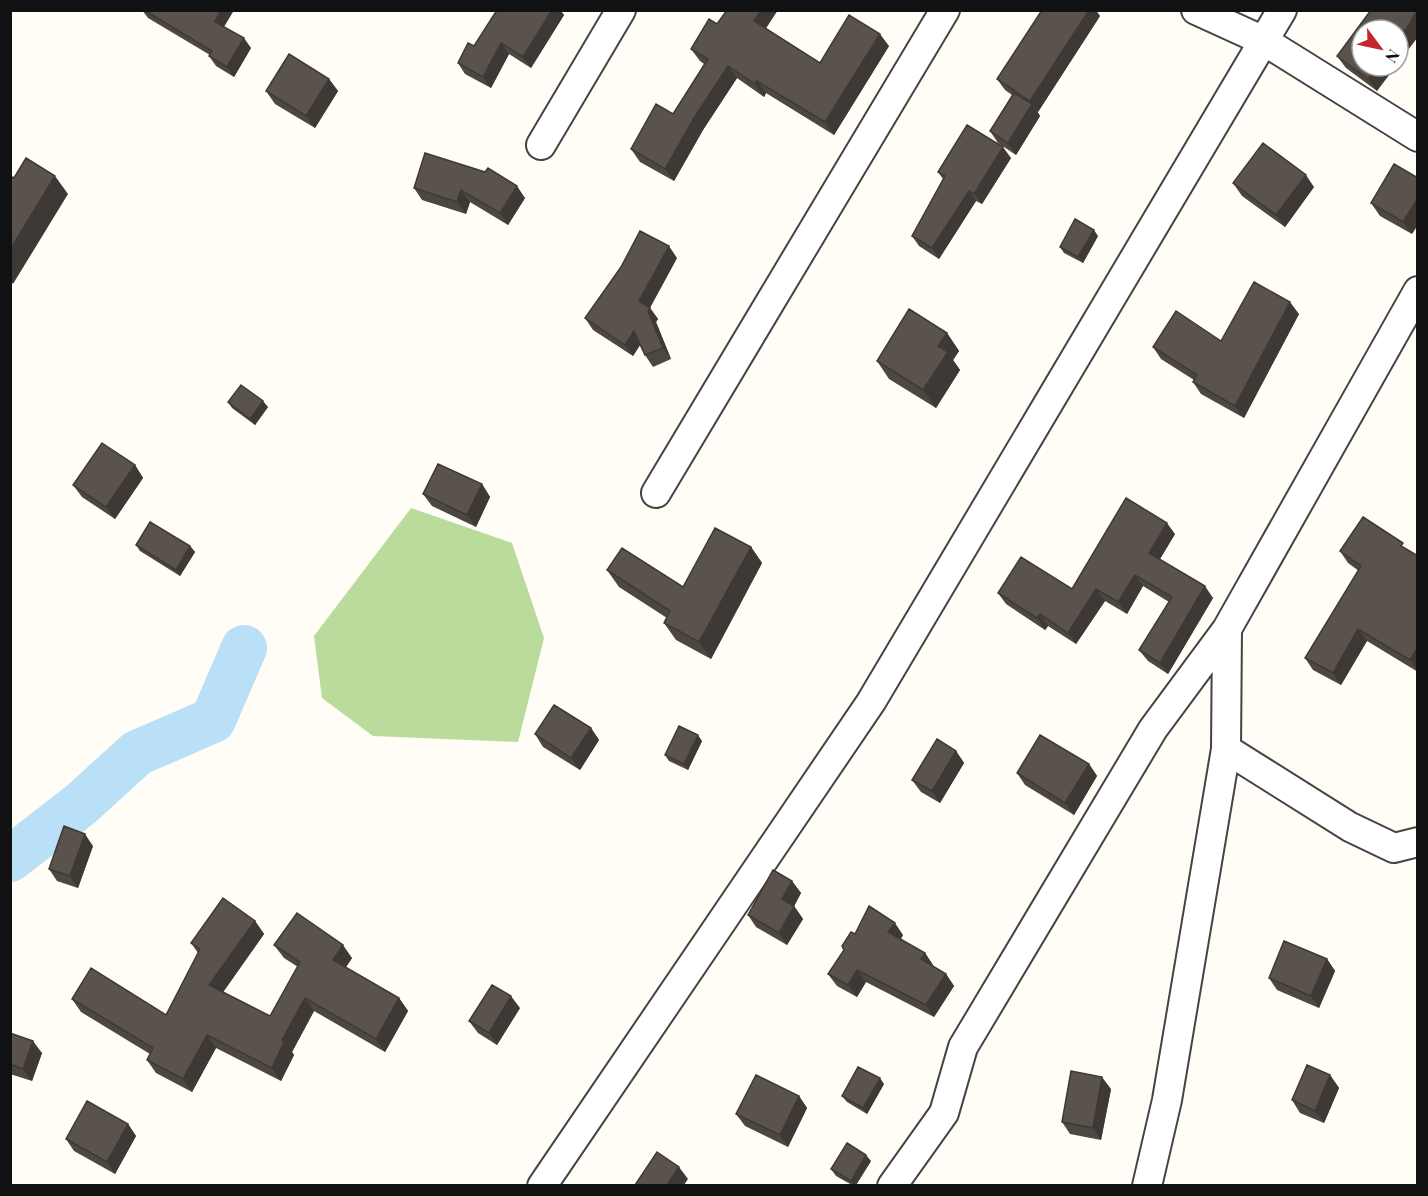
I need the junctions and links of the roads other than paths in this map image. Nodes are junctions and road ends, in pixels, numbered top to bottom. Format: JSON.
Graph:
{"nodes":[{"id":1,"x":621,"y":10,"type":"edge"},
{"id":2,"x":945,"y":10,"type":"edge"},
{"id":3,"x":1196,"y":10,"type":"edge"},
{"id":4,"x":1282,"y":10,"type":"edge"},
{"id":5,"x":1264,"y":41,"type":"junction"},
{"id":6,"x":1418,"y":137,"type":"edge"},
{"id":7,"x":541,"y":145,"type":"dead end"},
{"id":8,"x":1418,"y":291,"type":"edge"},
{"id":9,"x":656,"y":492,"type":"dead end"},
{"id":10,"x":1227,"y":629,"type":"junction"},
{"id":11,"x":1226,"y":749,"type":"junction"},
{"id":12,"x":1418,"y":842,"type":"edge"},
{"id":13,"x":542,"y":1185,"type":"edge"},
{"id":14,"x":892,"y":1185,"type":"edge"},
{"id":15,"x":1147,"y":1185,"type":"edge"}],
"edges":[{"from":1,"to":7,"type":"street"},
{"from":2,"to":9,"type":"street"},
{"from":3,"to":5,"type":"street"},
{"from":4,"to":5,"type":"street"},
{"from":5,"to":6,"type":"street"},
{"from":5,"to":13,"type":"street"},
{"from":8,"to":10,"type":"street"},
{"from":10,"to":11,"type":"street"},
{"from":10,"to":14,"type":"street"},
{"from":11,"to":12,"type":"street"},
{"from":11,"to":15,"type":"street"}]}
